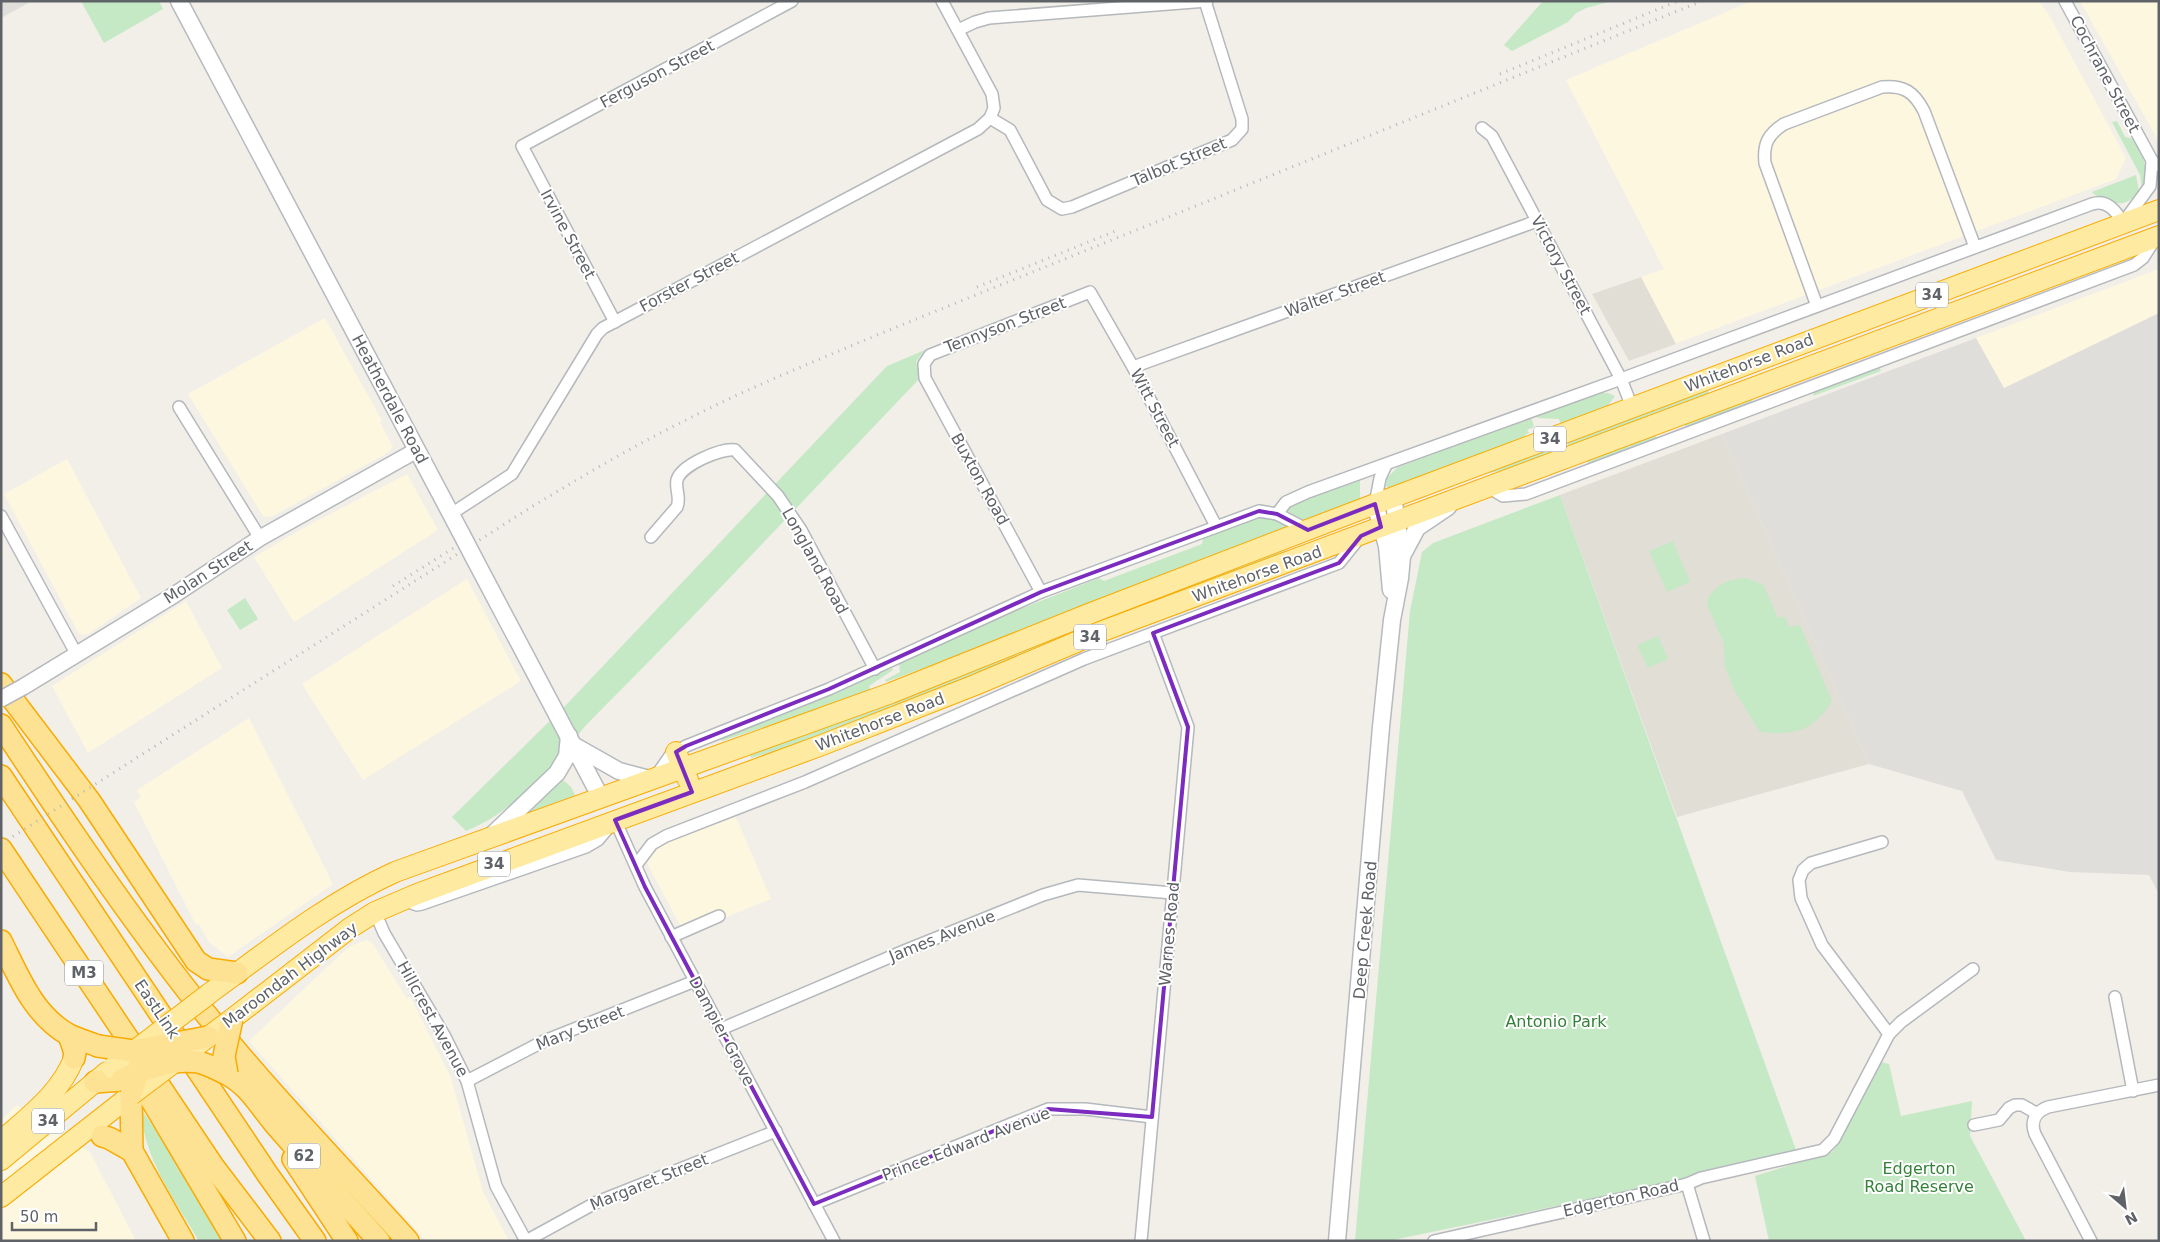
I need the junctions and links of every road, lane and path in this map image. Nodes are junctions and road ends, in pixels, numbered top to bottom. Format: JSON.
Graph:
{"nodes":[{"id":1,"x":178,"y":1,"type":"edge"},
{"id":2,"x":792,"y":1,"type":"edge"},
{"id":3,"x":942,"y":1,"type":"edge"},
{"id":4,"x":1206,"y":1,"type":"edge"},
{"id":5,"x":2064,"y":1,"type":"edge"},
{"id":6,"x":1151,"y":3,"type":"edge"},
{"id":7,"x":958,"y":30,"type":"junction"},
{"id":8,"x":990,"y":118,"type":"junction"},
{"id":9,"x":1482,"y":128,"type":"dead end"},
{"id":10,"x":522,"y":146,"type":"joint"},
{"id":11,"x":2156,"y":163,"type":"edge"},
{"id":12,"x":2159,"y":174,"type":"edge"},
{"id":13,"x":2159,"y":210,"type":"edge"},
{"id":14,"x":1537,"y":221,"type":"junction"},
{"id":15,"x":2123,"y":223,"type":"junction"},
{"id":16,"x":2158,"y":237,"type":"edge"},
{"id":17,"x":1974,"y":246,"type":"junction"},
{"id":18,"x":1090,"y":292,"type":"joint"},
{"id":19,"x":1817,"y":306,"type":"junction"},
{"id":20,"x":615,"y":322,"type":"junction"},
{"id":21,"x":924,"y":364,"type":"joint"},
{"id":22,"x":1133,"y":367,"type":"junction"},
{"id":23,"x":1621,"y":379,"type":"junction"},
{"id":24,"x":178,"y":407,"type":"dead end"},
{"id":25,"x":1632,"y":407,"type":"junction"},
{"id":26,"x":417,"y":450,"type":"junction"},
{"id":27,"x":1386,"y":465,"type":"junction"},
{"id":28,"x":1462,"y":497,"type":"junction"},
{"id":29,"x":1384,"y":500,"type":"junction"},
{"id":30,"x":451,"y":514,"type":"junction"},
{"id":31,"x":1278,"y":514,"type":"junction"},
{"id":32,"x":1,"y":516,"type":"edge"},
{"id":33,"x":1389,"y":525,"type":"junction"},
{"id":34,"x":1216,"y":526,"type":"junction"},
{"id":35,"x":1308,"y":530,"type":"junction"},
{"id":36,"x":1361,"y":536,"type":"junction"},
{"id":37,"x":651,"y":537,"type":"dead end"},
{"id":38,"x":260,"y":538,"type":"junction"},
{"id":39,"x":1402,"y":556,"type":"junction"},
{"id":40,"x":1041,"y":592,"type":"junction"},
{"id":41,"x":1392,"y":620,"type":"junction"},
{"id":42,"x":1153,"y":633,"type":"junction"},
{"id":43,"x":77,"y":655,"type":"junction"},
{"id":44,"x":875,"y":669,"type":"junction"},
{"id":45,"x":1,"y":684,"type":"edge"},
{"id":46,"x":1,"y":699,"type":"edge"},
{"id":47,"x":1,"y":724,"type":"edge"},
{"id":48,"x":571,"y":740,"type":"junction"},
{"id":49,"x":680,"y":760,"type":"junction"},
{"id":50,"x":1,"y":776,"type":"edge"},
{"id":51,"x":653,"y":780,"type":"junction"},
{"id":52,"x":692,"y":792,"type":"junction"},
{"id":53,"x":601,"y":798,"type":"junction"},
{"id":54,"x":615,"y":820,"type":"junction"},
{"id":55,"x":489,"y":838,"type":"junction"},
{"id":56,"x":1882,"y":842,"type":"dead end"},
{"id":57,"x":1,"y":849,"type":"edge"},
{"id":58,"x":1,"y":859,"type":"edge"},
{"id":59,"x":636,"y":865,"type":"junction"},
{"id":60,"x":1173,"y":893,"type":"junction"},
{"id":61,"x":375,"y":912,"type":"junction"},
{"id":62,"x":719,"y":916,"type":"dead end"},
{"id":63,"x":671,"y":937,"type":"junction"},
{"id":64,"x":1,"y":941,"type":"edge"},
{"id":65,"x":1973,"y":969,"type":"dead end"},
{"id":66,"x":237,"y":973,"type":"junction"},
{"id":67,"x":695,"y":981,"type":"junction"},
{"id":68,"x":2115,"y":997,"type":"dead end"},
{"id":69,"x":232,"y":1019,"type":"junction"},
{"id":70,"x":721,"y":1029,"type":"junction"},
{"id":71,"x":160,"y":1030,"type":"joint"},
{"id":72,"x":1888,"y":1034,"type":"junction"},
{"id":73,"x":69,"y":1035,"type":"junction"},
{"id":74,"x":208,"y":1037,"type":"junction"},
{"id":75,"x":141,"y":1049,"type":"junction"},
{"id":76,"x":74,"y":1058,"type":"joint"},
{"id":77,"x":174,"y":1062,"type":"junction"},
{"id":78,"x":227,"y":1074,"type":"junction"},
{"id":79,"x":125,"y":1079,"type":"junction"},
{"id":80,"x":467,"y":1081,"type":"junction"},
{"id":81,"x":95,"y":1082,"type":"joint"},
{"id":82,"x":2159,"y":1085,"type":"edge"},
{"id":83,"x":2133,"y":1091,"type":"junction"},
{"id":84,"x":2036,"y":1113,"type":"junction"},
{"id":85,"x":1152,"y":1117,"type":"junction"},
{"id":86,"x":273,"y":1121,"type":"junction"},
{"id":87,"x":1974,"y":1125,"type":"dead end"},
{"id":88,"x":776,"y":1131,"type":"junction"},
{"id":89,"x":102,"y":1136,"type":"joint"},
{"id":90,"x":78,"y":1137,"type":"junction"},
{"id":91,"x":1,"y":1141,"type":"edge"},
{"id":92,"x":132,"y":1151,"type":"junction"},
{"id":93,"x":1,"y":1160,"type":"edge"},
{"id":94,"x":1687,"y":1184,"type":"junction"},
{"id":95,"x":1,"y":1197,"type":"edge"},
{"id":96,"x":814,"y":1204,"type":"junction"},
{"id":97,"x":183,"y":1241,"type":"edge"},
{"id":98,"x":235,"y":1241,"type":"edge"},
{"id":99,"x":270,"y":1241,"type":"edge"},
{"id":100,"x":315,"y":1241,"type":"edge"},
{"id":101,"x":347,"y":1241,"type":"edge"},
{"id":102,"x":379,"y":1241,"type":"edge"},
{"id":103,"x":408,"y":1241,"type":"edge"},
{"id":104,"x":526,"y":1241,"type":"edge"},
{"id":105,"x":834,"y":1241,"type":"edge"},
{"id":106,"x":1142,"y":1241,"type":"edge"},
{"id":107,"x":1338,"y":1241,"type":"edge"},
{"id":108,"x":1434,"y":1241,"type":"edge"},
{"id":109,"x":1704,"y":1241,"type":"edge"},
{"id":110,"x":2091,"y":1241,"type":"edge"}],
"edges":[{"from":1,"to":26,"type":"main road","name":"Heatherdale Road"},
{"from":2,"to":10,"type":"street","name":"Ferguson Street"},
{"from":3,"to":7,"type":"street"},
{"from":4,"to":6,"type":"street"},
{"from":4,"to":8,"type":"street","name":"Talbot Street"},
{"from":5,"to":11,"type":"street","name":"Cochrane Street"},
{"from":6,"to":7,"type":"street"},
{"from":7,"to":8,"type":"street"},
{"from":8,"to":20,"type":"street","name":"Forster Street"},
{"from":9,"to":14,"type":"street","name":"Victory Street"},
{"from":10,"to":20,"type":"street","name":"Irvine Street"},
{"from":11,"to":12,"type":"street","name":"Cochrane Street"},
{"from":11,"to":15,"type":"street"},
{"from":13,"to":15,"type":"highway","name":"Whitehorse Road","number":"34"},
{"from":14,"to":22,"type":"street","name":"Walter Street"},
{"from":14,"to":23,"type":"street","name":"Victory Street"},
{"from":15,"to":17,"type":"street","name":"Whitehorse Road"},
{"from":15,"to":25,"type":"highway","name":"Whitehorse Road","number":"34"},
{"from":16,"to":28,"type":"highway","name":"Whitehorse Road","number":"34"},
{"from":17,"to":19,"type":"street","name":"Whitehorse Road"},
{"from":17,"to":19,"type":"street"},
{"from":18,"to":21,"type":"street","name":"Tennyson Street"},
{"from":18,"to":22,"type":"street","name":"Witt Street"},
{"from":19,"to":23,"type":"street","name":"Whitehorse Road"},
{"from":20,"to":30,"type":"street","name":"Forster Street"},
{"from":21,"to":40,"type":"street","name":"Buxton Road"},
{"from":22,"to":34,"type":"street","name":"Witt Street"},
{"from":23,"to":25,"type":"street","name":"Victory Street"},
{"from":23,"to":27,"type":"street","name":"Whitehorse Road"},
{"from":24,"to":38,"type":"street"},
{"from":25,"to":29,"type":"highway","name":"Whitehorse Road","number":"34"},
{"from":26,"to":30,"type":"main road","name":"Heatherdale Road"},
{"from":26,"to":38,"type":"street","name":"Molan Street"},
{"from":27,"to":29,"type":"street"},
{"from":27,"to":31,"type":"street","name":"Whitehorse Road"},
{"from":28,"to":33,"type":"highway","name":"Whitehorse Road","number":"34"},
{"from":28,"to":39,"type":"main road"},
{"from":29,"to":33,"type":"main road","name":"Deep Creek Road"},
{"from":29,"to":35,"type":"highway","name":"Whitehorse Road","number":"34"},
{"from":30,"to":48,"type":"main road","name":"Heatherdale Road","bridge":true},
{"from":31,"to":34,"type":"street","name":"Whitehorse Road"},
{"from":31,"to":35,"type":"street","name":"Whitehorse Road"},
{"from":32,"to":43,"type":"street"},
{"from":33,"to":36,"type":"highway","name":"Whitehorse Road","number":"34"},
{"from":33,"to":39,"type":"main road","name":"Deep Creek Road"},
{"from":33,"to":41,"type":"main road","name":"Deep Creek Road"},
{"from":34,"to":40,"type":"street","name":"Whitehorse Road"},
{"from":35,"to":49,"type":"highway","name":"Whitehorse Road","number":"34"},
{"from":36,"to":42,"type":"street","name":"Whitehorse Road"},
{"from":36,"to":52,"type":"highway","name":"Whitehorse Road","number":"34"},
{"from":37,"to":44,"type":"street","name":"Longland Road"},
{"from":38,"to":43,"type":"street","name":"Molan Street"},
{"from":39,"to":41,"type":"main road","name":"Deep Creek Road"},
{"from":40,"to":44,"type":"street","name":"Whitehorse Road"},
{"from":41,"to":107,"type":"main road","name":"Deep Creek Road"},
{"from":42,"to":59,"type":"street","name":"Whitehorse Road"},
{"from":42,"to":60,"type":"street","name":"Warnes Road"},
{"from":43,"to":46,"type":"street","name":"Molan Street","bridge":true},
{"from":44,"to":49,"type":"street","name":"Whitehorse Road"},
{"from":45,"to":66,"type":"highway"},
{"from":47,"to":103,"type":"highway"},
{"from":48,"to":51,"type":"main road"},
{"from":48,"to":53,"type":"main road","name":"Heatherdale Road"},
{"from":48,"to":55,"type":"main road"},
{"from":49,"to":51,"type":"highway","name":"Whitehorse Road","number":"34"},
{"from":49,"to":52,"type":"highway"},
{"from":50,"to":100,"type":"highway","name":"EastLink","number":"M3"},
{"from":51,"to":53,"type":"highway","name":"Whitehorse Road","number":"34"},
{"from":52,"to":54,"type":"highway","name":"Whitehorse Road","number":"34"},
{"from":53,"to":54,"type":"highway"},
{"from":53,"to":55,"type":"highway","name":"Maroondah Highway","number":"34"},
{"from":54,"to":59,"type":"street","name":"Dampier Grove"},
{"from":54,"to":61,"type":"highway","name":"Maroondah Highway","number":"34"},
{"from":55,"to":66,"type":"highway","name":"Maroondah Highway","number":"34"},
{"from":56,"to":72,"type":"street"},
{"from":57,"to":99,"type":"highway","number":"M3"},
{"from":58,"to":98,"type":"highway"},
{"from":59,"to":63,"type":"street","name":"Dampier Grove"},
{"from":60,"to":70,"type":"street","name":"James Avenue"},
{"from":60,"to":85,"type":"street","name":"Warnes Road"},
{"from":61,"to":69,"type":"highway","name":"Maroondah Highway","number":"34"},
{"from":61,"to":80,"type":"street","name":"Hillcrest Avenue"},
{"from":62,"to":63,"type":"street"},
{"from":63,"to":67,"type":"street","name":"Dampier Grove"},
{"from":64,"to":73,"type":"highway"},
{"from":65,"to":72,"type":"street"},
{"from":66,"to":71,"type":"highway","name":"Maroondah Highway","number":"34","bridge":true},
{"from":67,"to":70,"type":"street","name":"Dampier Grove"},
{"from":67,"to":80,"type":"street","name":"Mary Street"},
{"from":68,"to":83,"type":"street"},
{"from":69,"to":74,"type":"highway","name":"Maroondah Highway","number":"34","bridge":true},
{"from":69,"to":78,"type":"highway","bridge":true},
{"from":70,"to":88,"type":"street","name":"Dampier Grove"},
{"from":71,"to":75,"type":"highway","bridge":true},
{"from":72,"to":94,"type":"street","name":"Edgerton Road"},
{"from":73,"to":75,"type":"highway","bridge":true},
{"from":73,"to":76,"type":"highway"},
{"from":74,"to":75,"type":"highway","bridge":true},
{"from":74,"to":77,"type":"highway","name":"Maroondah Highway","number":"34","bridge":true},
{"from":75,"to":79,"type":"highway","bridge":true},
{"from":76,"to":91,"type":"highway"},
{"from":77,"to":78,"type":"highway","number":"62","bridge":true},
{"from":77,"to":79,"type":"highway","bridge":true},
{"from":78,"to":86,"type":"highway","number":"62"},
{"from":79,"to":81,"type":"highway"},
{"from":79,"to":90,"type":"highway","number":"34"},
{"from":79,"to":92,"type":"highway"},
{"from":80,"to":104,"type":"street","name":"Hillcrest Avenue"},
{"from":81,"to":93,"type":"highway","number":"34"},
{"from":82,"to":83,"type":"street"},
{"from":83,"to":84,"type":"street"},
{"from":84,"to":87,"type":"street"},
{"from":84,"to":110,"type":"street"},
{"from":85,"to":96,"type":"street","name":"Prince Edward Avenue"},
{"from":85,"to":106,"type":"street","name":"Warnes Road"},
{"from":86,"to":101,"type":"highway"},
{"from":86,"to":102,"type":"highway","number":"62"},
{"from":88,"to":96,"type":"street","name":"Dampier Grove"},
{"from":88,"to":104,"type":"street","name":"Margaret Street"},
{"from":89,"to":90,"type":"highway"},
{"from":89,"to":92,"type":"highway"},
{"from":90,"to":95,"type":"highway","number":"34"},
{"from":92,"to":97,"type":"highway"},
{"from":94,"to":108,"type":"street","name":"Edgerton Road"},
{"from":94,"to":109,"type":"street"},
{"from":96,"to":105,"type":"street","name":"Dampier Grove"}]}
